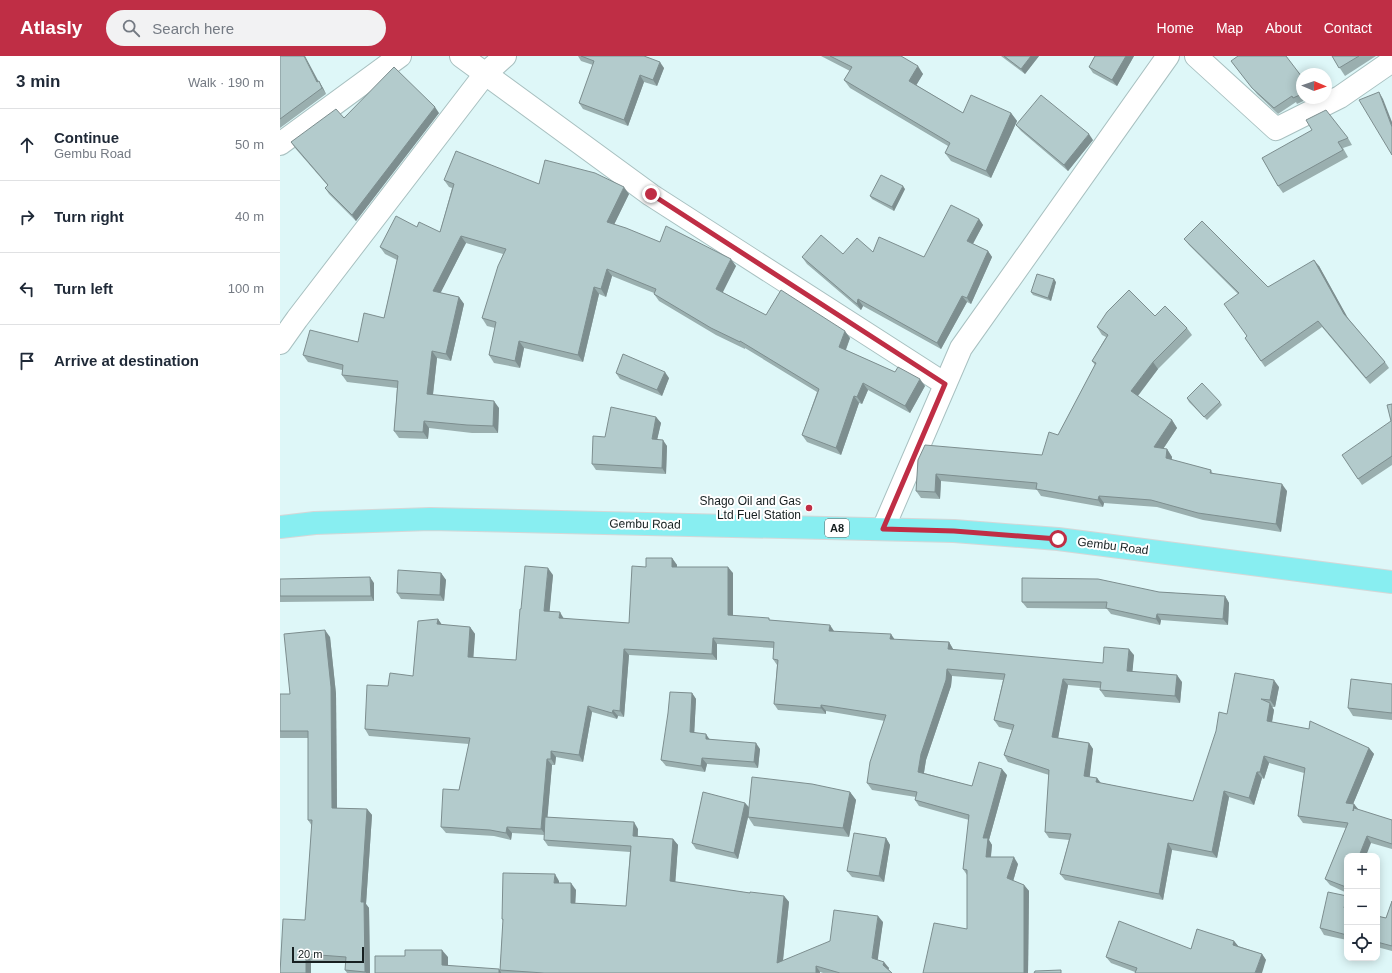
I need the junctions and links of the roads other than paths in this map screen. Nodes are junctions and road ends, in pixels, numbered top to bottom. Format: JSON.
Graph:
{"nodes":[{"id":1,"x":400,"y":56,"type":"edge"},
{"id":2,"x":461,"y":56,"type":"edge"},
{"id":3,"x":505,"y":56,"type":"edge"},
{"id":4,"x":1168,"y":56,"type":"edge"},
{"id":5,"x":1196,"y":56,"type":"edge"},
{"id":6,"x":1392,"y":61,"type":"edge"},
{"id":7,"x":485,"y":74,"type":"junction"},
{"id":8,"x":280,"y":144,"type":"edge"},
{"id":9,"x":280,"y":343,"type":"edge"},
{"id":10,"x":945,"y":384,"type":"junction"},
{"id":11,"x":280,"y":526,"type":"edge"},
{"id":12,"x":883,"y":529,"type":"junction"},
{"id":13,"x":1392,"y":582,"type":"edge"}],
"edges":[{"from":1,"to":8,"type":"street"},
{"from":2,"to":7,"type":"street"},
{"from":3,"to":7,"type":"street"},
{"from":4,"to":10,"type":"street"},
{"from":5,"to":6,"type":"street"},
{"from":7,"to":9,"type":"street"},
{"from":7,"to":10,"type":"street"},
{"from":10,"to":12,"type":"street"},
{"from":11,"to":12,"type":"main road","name":"Gembu Road","number":"A8"},
{"from":12,"to":13,"type":"main road","name":"Gembu Road","number":"A8"}]}
